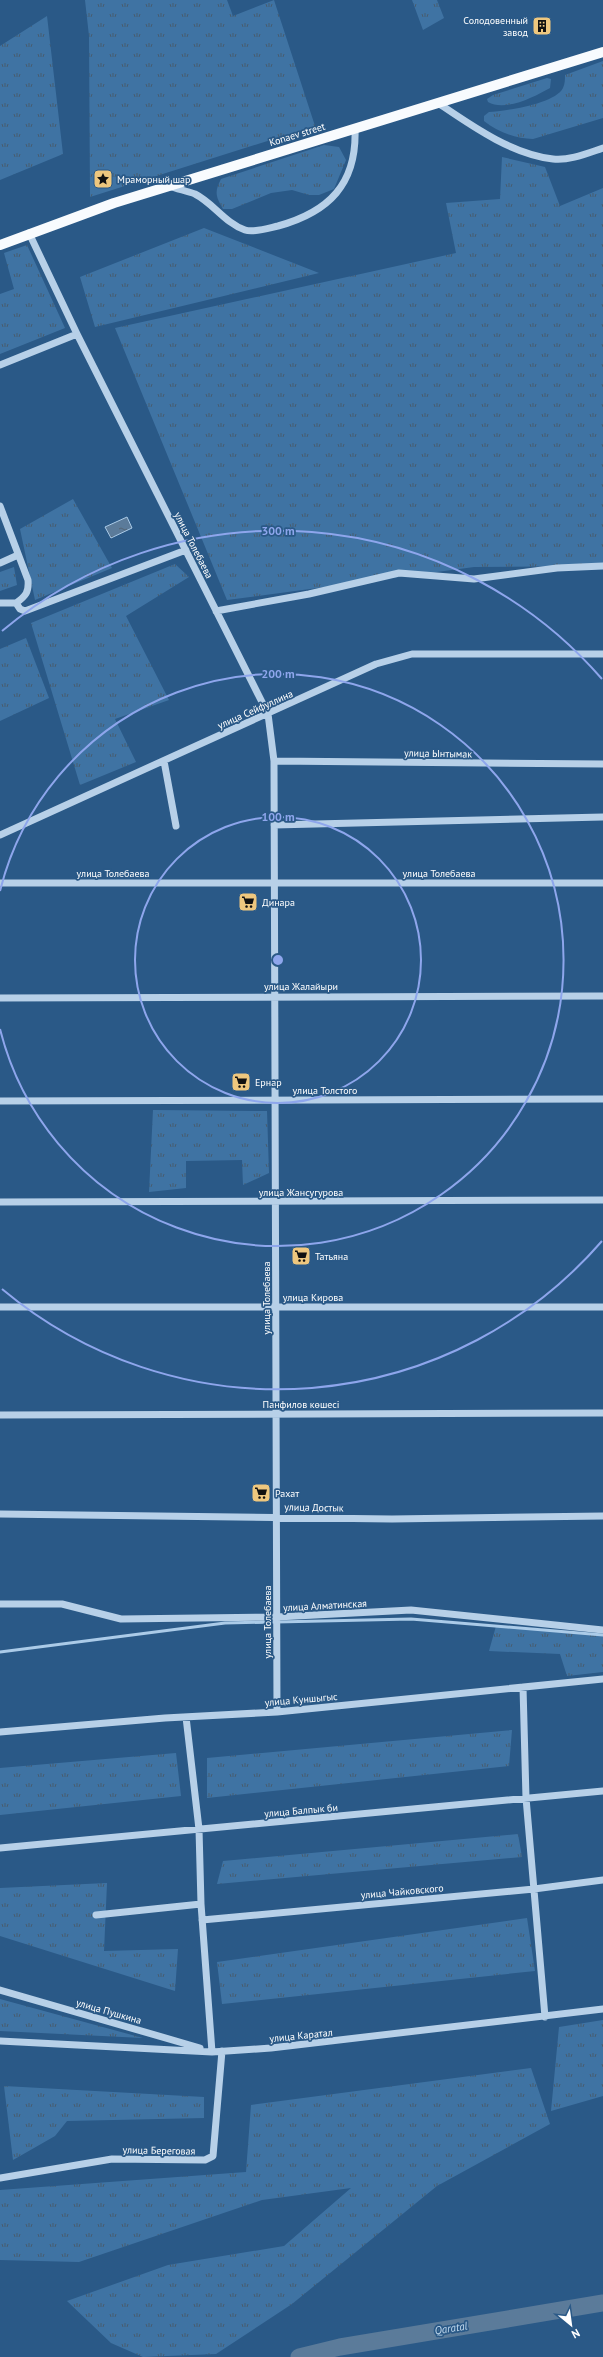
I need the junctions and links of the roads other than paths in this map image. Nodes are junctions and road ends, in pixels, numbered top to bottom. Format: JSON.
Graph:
{"nodes":[{"id":1,"x":603,"y":52,"type":"edge"},
{"id":2,"x":438,"y":103,"type":"junction"},
{"id":3,"x":355,"y":129,"type":"junction"},
{"id":4,"x":603,"y":148,"type":"edge"},
{"id":5,"x":169,"y":186,"type":"junction"},
{"id":6,"x":29,"y":233,"type":"junction"},
{"id":7,"x":0,"y":245,"type":"edge"},
{"id":8,"x":76,"y":334,"type":"junction"},
{"id":9,"x":0,"y":365,"type":"edge"},
{"id":10,"x":0,"y":506,"type":"edge"},
{"id":11,"x":186,"y":550,"type":"junction"},
{"id":12,"x":18,"y":555,"type":"junction"},
{"id":13,"x":0,"y":563,"type":"edge"},
{"id":14,"x":603,"y":566,"type":"edge"},
{"id":15,"x":16,"y":602,"type":"junction"},
{"id":16,"x":0,"y":603,"type":"edge"},
{"id":17,"x":216,"y":611,"type":"junction"},
{"id":18,"x":603,"y":654,"type":"edge"},
{"id":19,"x":268,"y":714,"type":"junction"},
{"id":20,"x":164,"y":761,"type":"junction"},
{"id":21,"x":274,"y":761,"type":"junction"},
{"id":22,"x":603,"y":764,"type":"edge"},
{"id":23,"x":603,"y":817,"type":"edge"},
{"id":24,"x":274,"y":825,"type":"junction"},
{"id":25,"x":176,"y":826,"type":"dead end"},
{"id":26,"x":0,"y":835,"type":"edge"},
{"id":27,"x":0,"y":883,"type":"edge"},
{"id":28,"x":274,"y":883,"type":"junction"},
{"id":29,"x":603,"y":883,"type":"edge"},
{"id":30,"x":274,"y":996,"type":"junction"},
{"id":31,"x":603,"y":996,"type":"edge"},
{"id":32,"x":0,"y":998,"type":"edge"},
{"id":33,"x":603,"y":1099,"type":"edge"},
{"id":34,"x":275,"y":1100,"type":"junction"},
{"id":35,"x":0,"y":1101,"type":"edge"},
{"id":36,"x":603,"y":1200,"type":"edge"},
{"id":37,"x":0,"y":1202,"type":"edge"},
{"id":38,"x":275,"y":1202,"type":"junction"},
{"id":39,"x":0,"y":1307,"type":"edge"},
{"id":40,"x":276,"y":1307,"type":"junction"},
{"id":41,"x":603,"y":1307,"type":"edge"},
{"id":42,"x":603,"y":1413,"type":"edge"},
{"id":43,"x":276,"y":1414,"type":"junction"},
{"id":44,"x":0,"y":1415,"type":"edge"},
{"id":45,"x":0,"y":1514,"type":"edge"},
{"id":46,"x":277,"y":1516,"type":"junction"},
{"id":47,"x":603,"y":1516,"type":"edge"},
{"id":48,"x":0,"y":1604,"type":"edge"},
{"id":49,"x":277,"y":1617,"type":"junction"},
{"id":50,"x":603,"y":1630,"type":"edge"},
{"id":51,"x":603,"y":1679,"type":"edge"},
{"id":52,"x":523,"y":1687,"type":"junction"},
{"id":53,"x":278,"y":1712,"type":"junction"},
{"id":54,"x":186,"y":1717,"type":"junction"},
{"id":55,"x":0,"y":1732,"type":"edge"},
{"id":56,"x":603,"y":1791,"type":"edge"},
{"id":57,"x":526,"y":1798,"type":"junction"},
{"id":58,"x":199,"y":1829,"type":"junction"},
{"id":59,"x":0,"y":1848,"type":"edge"},
{"id":60,"x":603,"y":1880,"type":"edge"},
{"id":61,"x":534,"y":1889,"type":"junction"},
{"id":62,"x":201,"y":1904,"type":"junction"},
{"id":63,"x":96,"y":1914,"type":"dead end"},
{"id":64,"x":202,"y":1920,"type":"junction"},
{"id":65,"x":0,"y":1990,"type":"edge"},
{"id":66,"x":603,"y":2009,"type":"edge"},
{"id":67,"x":545,"y":2017,"type":"junction"},
{"id":68,"x":0,"y":2042,"type":"edge"},
{"id":69,"x":222,"y":2051,"type":"junction"},
{"id":70,"x":212,"y":2052,"type":"junction"},
{"id":71,"x":0,"y":2178,"type":"edge"}],
"edges":[{"from":1,"to":2,"type":"main road","name":"Konaev street"},
{"from":2,"to":3,"type":"main road","name":"Konaev street"},
{"from":2,"to":4,"type":"street"},
{"from":3,"to":5,"type":"main road","name":"Konaev street"},
{"from":3,"to":5,"type":"street"},
{"from":5,"to":6,"type":"main road","name":"Konaev street"},
{"from":6,"to":7,"type":"main road","name":"Konaev street"},
{"from":6,"to":8,"type":"street","name":"улица Толебаева"},
{"from":8,"to":9,"type":"street"},
{"from":8,"to":11,"type":"street","name":"улица Толебаева"},
{"from":10,"to":12,"type":"street"},
{"from":11,"to":15,"type":"street"},
{"from":11,"to":17,"type":"street","name":"улица Толебаева"},
{"from":12,"to":13,"type":"street"},
{"from":12,"to":15,"type":"street"},
{"from":14,"to":17,"type":"street"},
{"from":15,"to":16,"type":"street"},
{"from":17,"to":19,"type":"street","name":"улица Толебаева"},
{"from":18,"to":19,"type":"street","name":"улица Сейфуллина"},
{"from":19,"to":20,"type":"street","name":"улица Сейфуллина"},
{"from":19,"to":21,"type":"street","name":"улица Толебаева"},
{"from":20,"to":25,"type":"street"},
{"from":20,"to":26,"type":"street","name":"улица Сейфуллина"},
{"from":21,"to":22,"type":"street","name":"улица Ынтымак"},
{"from":21,"to":24,"type":"street","name":"улица Толебаева"},
{"from":23,"to":24,"type":"street"},
{"from":24,"to":28,"type":"street","name":"улица Толебаева"},
{"from":27,"to":28,"type":"street","name":"улица Толебаева"},
{"from":28,"to":29,"type":"street","name":"улица Толебаева"},
{"from":28,"to":30,"type":"street","name":"улица Толебаева"},
{"from":30,"to":31,"type":"street","name":"улица Жалайыри"},
{"from":30,"to":32,"type":"street","name":"улица Жалайыри"},
{"from":30,"to":34,"type":"street","name":"улица Толебаева"},
{"from":33,"to":34,"type":"street","name":"улица Толстого"},
{"from":34,"to":35,"type":"street","name":"улица Толстого"},
{"from":34,"to":38,"type":"street","name":"улица Толебаева"},
{"from":36,"to":38,"type":"street","name":"улица Жансугурова"},
{"from":37,"to":38,"type":"street","name":"улица Жансугурова"},
{"from":38,"to":40,"type":"street","name":"улица Толебаева"},
{"from":39,"to":40,"type":"street","name":"улица Кирова"},
{"from":40,"to":41,"type":"street","name":"улица Кирова"},
{"from":40,"to":43,"type":"street","name":"улица Толебаева"},
{"from":42,"to":43,"type":"street","name":"Панфилов көшесі"},
{"from":43,"to":44,"type":"street","name":"Панфилов көшесі"},
{"from":43,"to":46,"type":"street","name":"улица Толебаева"},
{"from":45,"to":46,"type":"street","name":"улица Достык"},
{"from":46,"to":47,"type":"street","name":"улица Достык"},
{"from":46,"to":49,"type":"street","name":"улица Толебаева"},
{"from":48,"to":49,"type":"street","name":"улица Алматинская"},
{"from":49,"to":50,"type":"street","name":"улица Алматинская"},
{"from":49,"to":53,"type":"street","name":"улица Толебаева"},
{"from":51,"to":52,"type":"street","name":"улица Куншыгыс"},
{"from":52,"to":53,"type":"street","name":"улица Куншыгыс"},
{"from":52,"to":57,"type":"street"},
{"from":53,"to":54,"type":"street","name":"улица Куншыгыс"},
{"from":54,"to":55,"type":"street","name":"улица Куншыгыс"},
{"from":54,"to":58,"type":"street"},
{"from":56,"to":57,"type":"street","name":"улица Балпык би"},
{"from":57,"to":58,"type":"street","name":"улица Балпык би"},
{"from":57,"to":61,"type":"street"},
{"from":58,"to":59,"type":"street","name":"улица Балпык би"},
{"from":58,"to":62,"type":"street"},
{"from":60,"to":61,"type":"street","name":"улица Чайковского"},
{"from":61,"to":64,"type":"street","name":"улица Чайковского"},
{"from":61,"to":67,"type":"street"},
{"from":62,"to":63,"type":"street"},
{"from":62,"to":64,"type":"street"},
{"from":64,"to":70,"type":"street"},
{"from":65,"to":70,"type":"street","name":"улица Пушкина"},
{"from":66,"to":67,"type":"street","name":"улица Каратал"},
{"from":67,"to":69,"type":"street","name":"улица Каратал"},
{"from":68,"to":70,"type":"street","name":"улица Каратал"},
{"from":69,"to":70,"type":"street","name":"улица Каратал"},
{"from":69,"to":71,"type":"street","name":"улица Береговая"}]}
